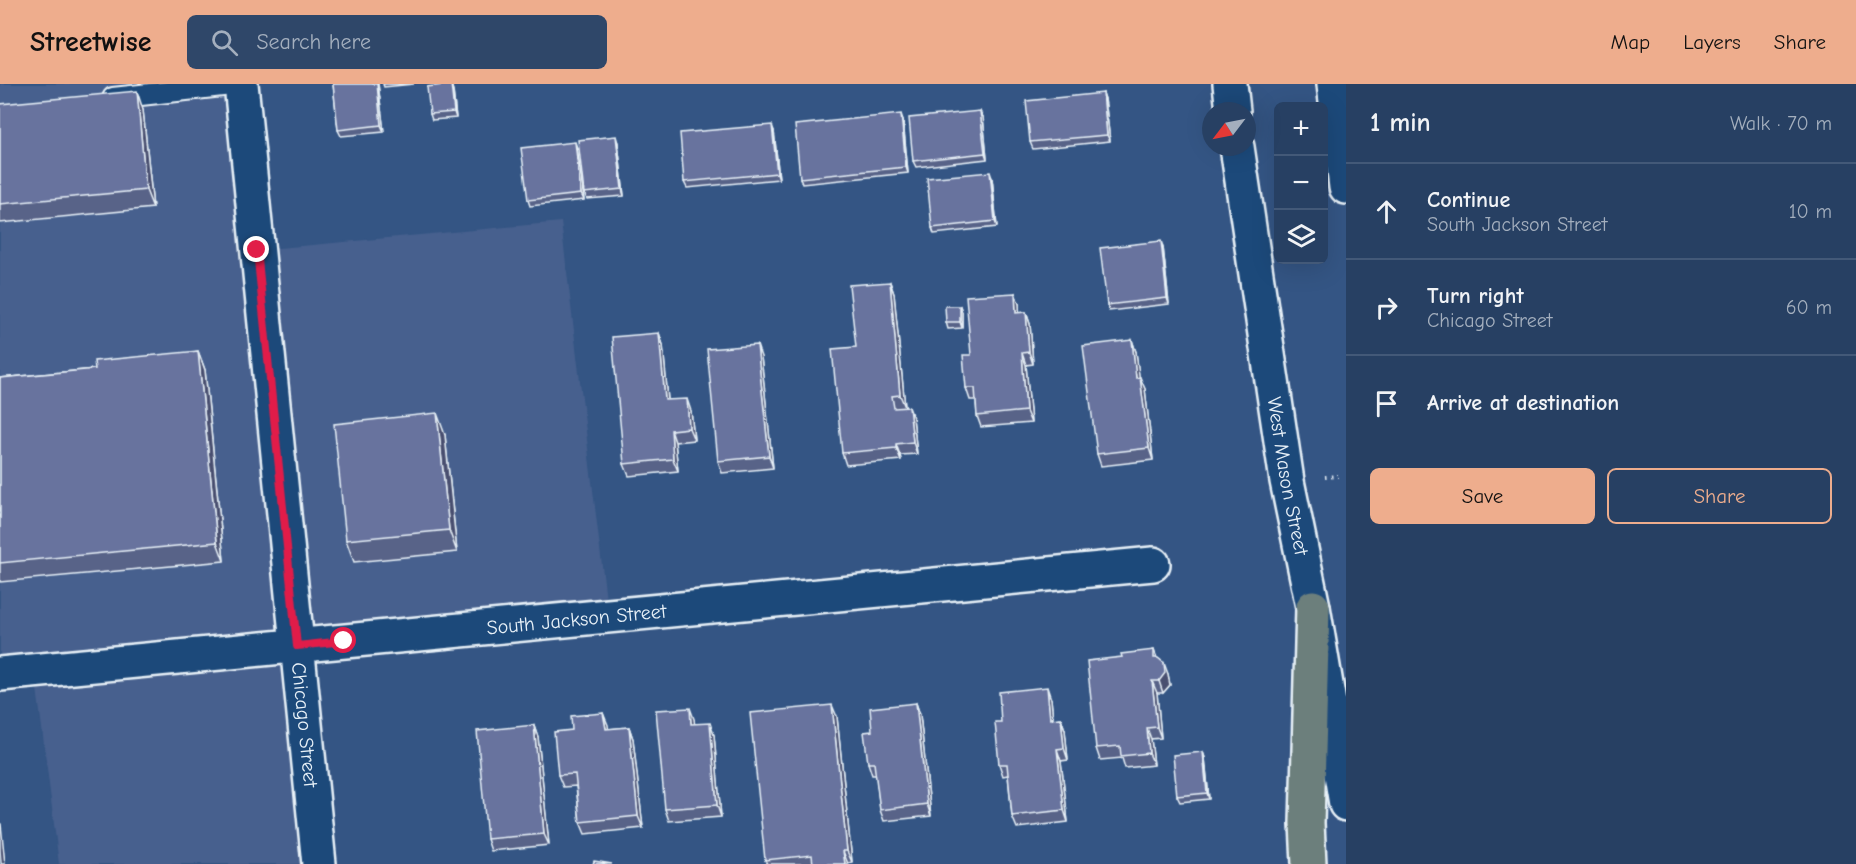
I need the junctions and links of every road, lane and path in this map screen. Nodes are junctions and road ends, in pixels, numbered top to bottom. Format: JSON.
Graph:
{"nodes":[{"id":1,"x":241,"y":84,"type":"edge"},
{"id":2,"x":1230,"y":84,"type":"edge"},
{"id":3,"x":1334,"y":84,"type":"edge"},
{"id":4,"x":90,"y":100,"type":"edge"},
{"id":5,"x":1232,"y":102,"type":"edge"},
{"id":6,"x":1238,"y":156,"type":"edge"},
{"id":7,"x":1346,"y":187,"type":"edge"},
{"id":8,"x":1153,"y":564,"type":"dead end"},
{"id":9,"x":1313,"y":607,"type":"junction"},
{"id":10,"x":297,"y":646,"type":"junction"},
{"id":11,"x":0,"y":675,"type":"edge"},
{"id":12,"x":1346,"y":804,"type":"edge"},
{"id":13,"x":319,"y":864,"type":"edge"},
{"id":14,"x":1309,"y":864,"type":"edge"}],
"edges":[{"from":1,"to":4,"type":"lane"},
{"from":1,"to":10,"type":"street","name":"Chicago Street"},
{"from":2,"to":5,"type":"street"},
{"from":3,"to":7,"type":"street"},
{"from":6,"to":9,"type":"street","name":"West Mason Street"},
{"from":8,"to":10,"type":"street","name":"South Jackson Street"},
{"from":9,"to":12,"type":"street","name":"West Mason Street"},
{"from":9,"to":14,"type":"main road"},
{"from":10,"to":11,"type":"street","name":"South Jackson Street"},
{"from":10,"to":13,"type":"street","name":"Chicago Street"}]}
